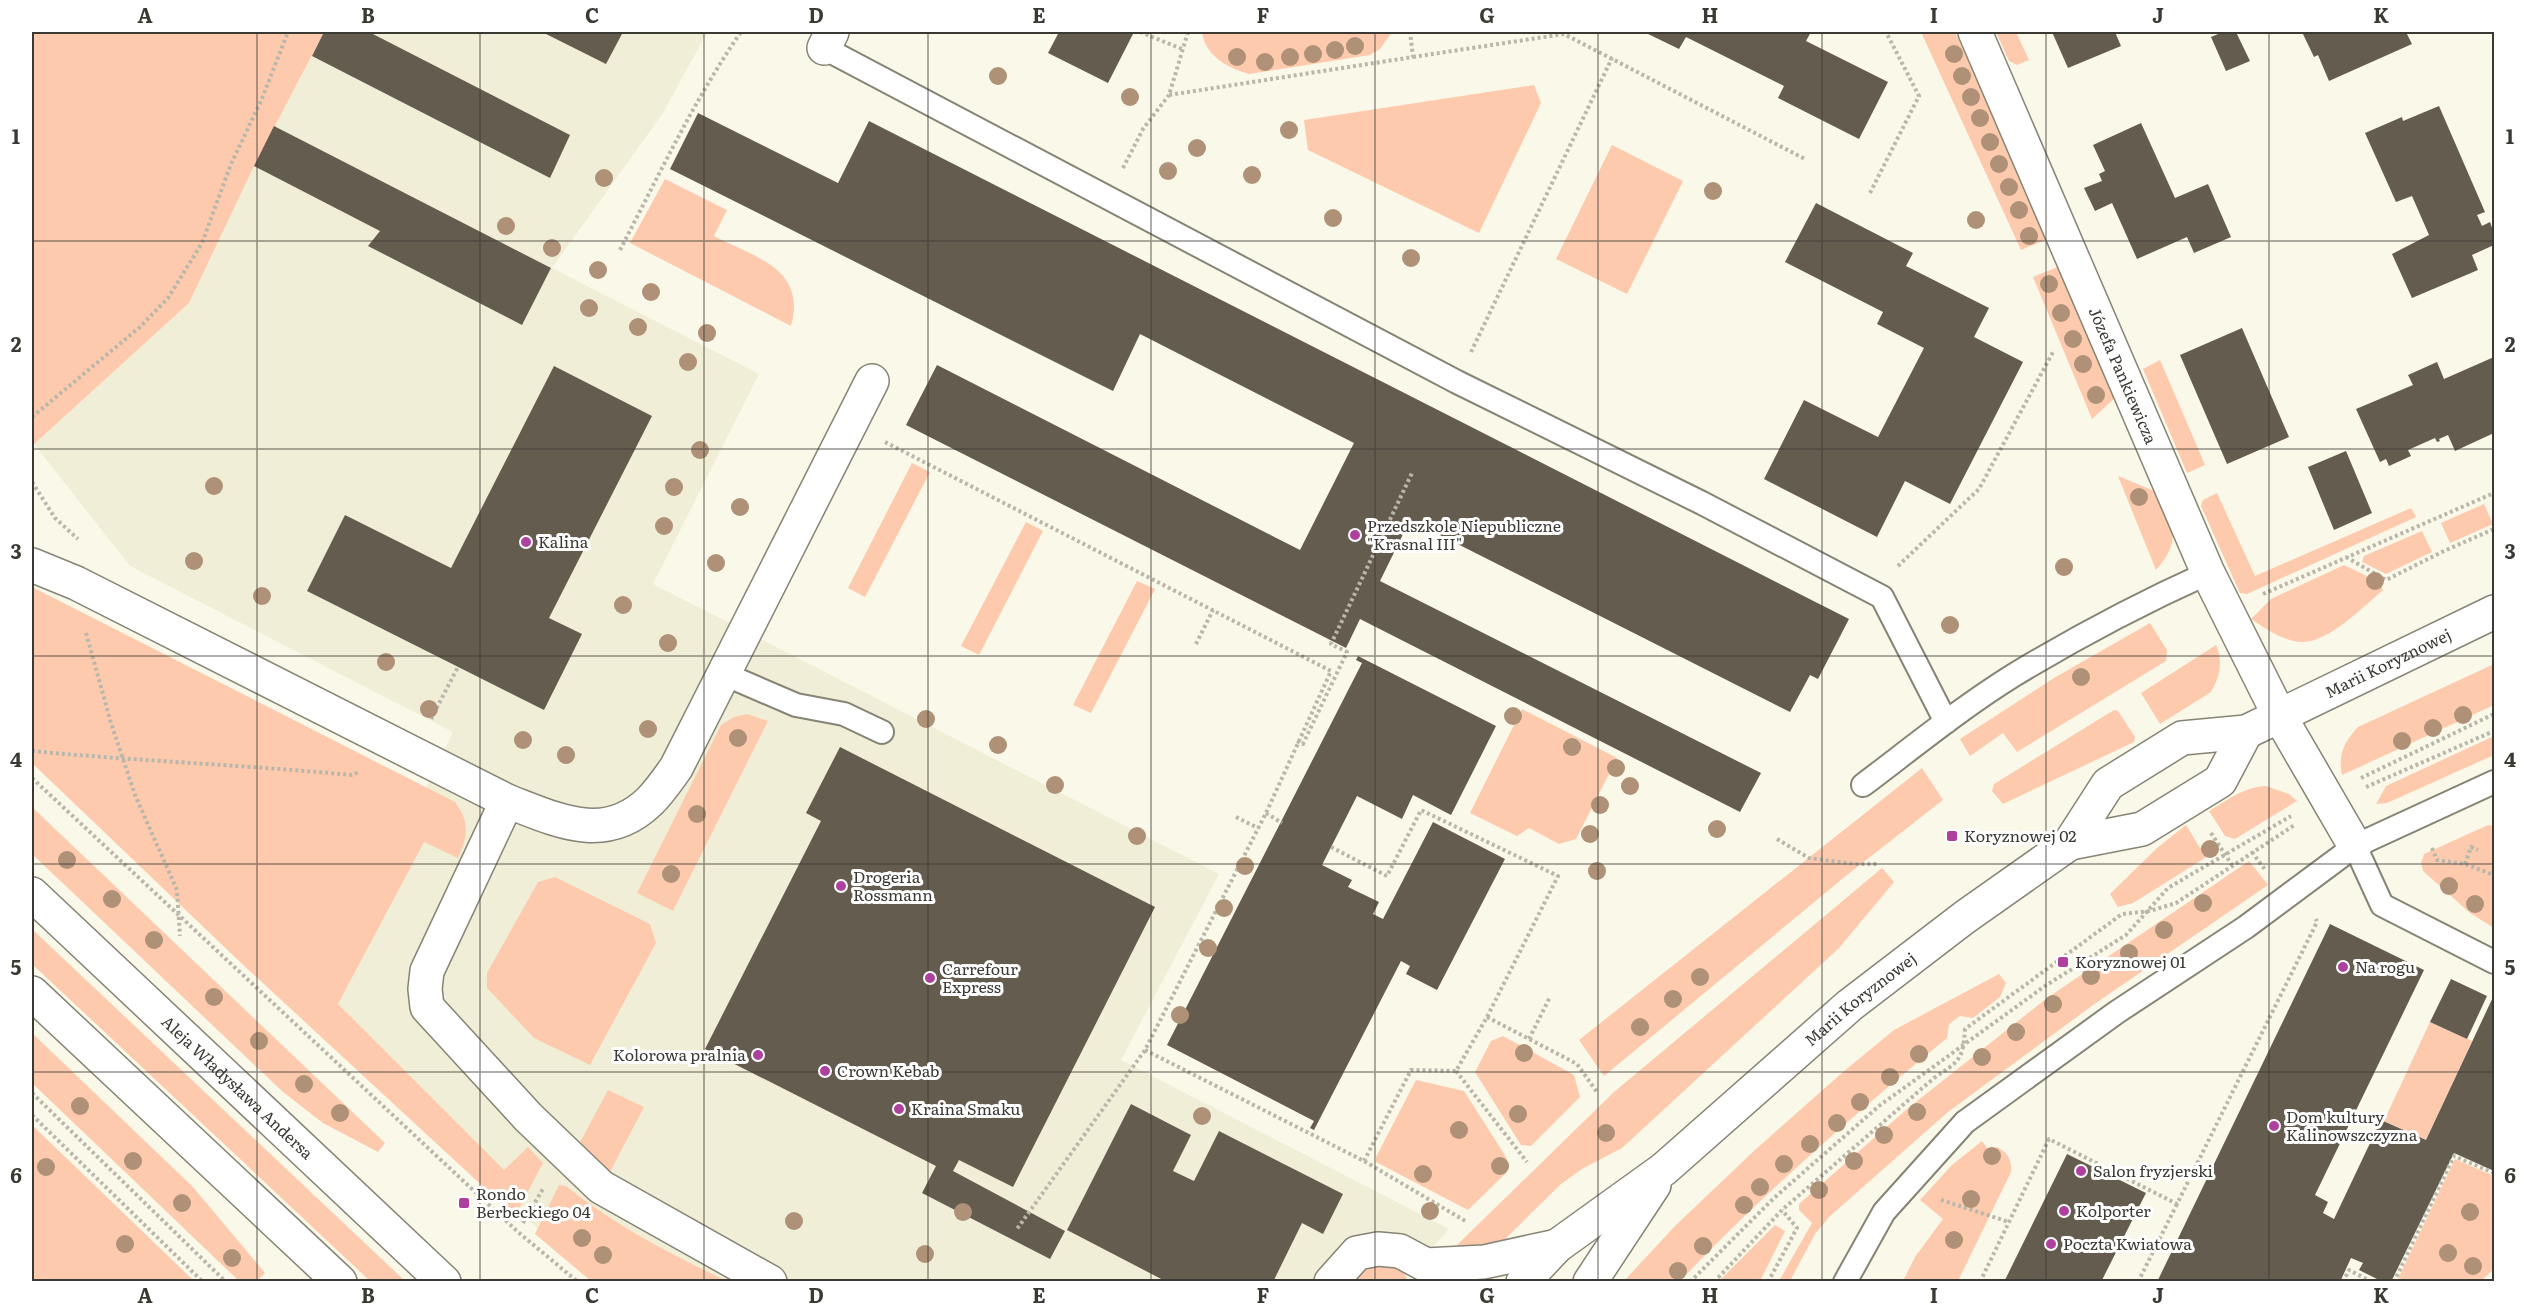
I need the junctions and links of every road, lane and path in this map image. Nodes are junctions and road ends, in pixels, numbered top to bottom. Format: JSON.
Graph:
{"nodes":[{"id":1,"x":288,"y":32,"type":"edge"},
{"id":2,"x":741,"y":32,"type":"edge"},
{"id":3,"x":1140,"y":32,"type":"edge"},
{"id":4,"x":1188,"y":32,"type":"edge"},
{"id":5,"x":1410,"y":32,"type":"edge"},
{"id":6,"x":1886,"y":32,"type":"edge"},
{"id":7,"x":1975,"y":32,"type":"edge"},
{"id":8,"x":828,"y":40,"type":"edge"},
{"id":9,"x":1182,"y":49,"type":"junction"},
{"id":10,"x":1413,"y":57,"type":"junction"},
{"id":11,"x":1612,"y":58,"type":"junction"},
{"id":12,"x":1169,"y":95,"type":"junction"},
{"id":13,"x":1805,"y":159,"type":"dead end"},
{"id":14,"x":1870,"y":193,"type":"dead end"},
{"id":15,"x":1109,"y":197,"type":"junction"},
{"id":16,"x":620,"y":250,"type":"dead end"},
{"id":17,"x":2053,"y":351,"type":"dead end"},
{"id":18,"x":872,"y":381,"type":"dead end"},
{"id":19,"x":1457,"y":382,"type":"junction"},
{"id":20,"x":32,"y":417,"type":"edge"},
{"id":21,"x":850,"y":424,"type":"junction"},
{"id":22,"x":1412,"y":473,"type":"dead end"},
{"id":23,"x":2494,"y":493,"type":"edge"},
{"id":24,"x":2494,"y":529,"type":"edge"},
{"id":25,"x":2346,"y":557,"type":"junction"},
{"id":26,"x":32,"y":565,"type":"edge"},
{"id":27,"x":2208,"y":573,"type":"junction"},
{"id":28,"x":76,"y":583,"type":"junction"},
{"id":29,"x":1871,"y":591,"type":"junction"},
{"id":30,"x":2255,"y":598,"type":"dead end"},
{"id":31,"x":1213,"y":610,"type":"junction"},
{"id":32,"x":2494,"y":612,"type":"edge"},
{"id":33,"x":1196,"y":644,"type":"dead end"},
{"id":34,"x":458,"y":667,"type":"dead end"},
{"id":35,"x":724,"y":674,"type":"junction"},
{"id":36,"x":2494,"y":714,"type":"edge"},
{"id":37,"x":2279,"y":715,"type":"junction"},
{"id":38,"x":1946,"y":722,"type":"junction"},
{"id":39,"x":882,"y":732,"type":"dead end"},
{"id":40,"x":2246,"y":732,"type":"junction"},
{"id":41,"x":1297,"y":741,"type":"junction"},
{"id":42,"x":32,"y":751,"type":"edge"},
{"id":43,"x":410,"y":753,"type":"junction"},
{"id":44,"x":123,"y":759,"type":"junction"},
{"id":45,"x":32,"y":778,"type":"edge"},
{"id":46,"x":2494,"y":782,"type":"edge"},
{"id":47,"x":1863,"y":785,"type":"dead end"},
{"id":48,"x":2325,"y":796,"type":"junction"},
{"id":49,"x":507,"y":801,"type":"junction"},
{"id":50,"x":1266,"y":813,"type":"junction"},
{"id":51,"x":1236,"y":817,"type":"dead end"},
{"id":52,"x":1282,"y":823,"type":"dead end"},
{"id":53,"x":1258,"y":828,"type":"junction"},
{"id":54,"x":1777,"y":839,"type":"dead end"},
{"id":55,"x":2070,"y":843,"type":"junction"},
{"id":56,"x":2430,"y":844,"type":"dead end"},
{"id":57,"x":2355,"y":846,"type":"junction"},
{"id":58,"x":1330,"y":847,"type":"dead end"},
{"id":59,"x":2478,"y":850,"type":"dead end"},
{"id":60,"x":1878,"y":864,"type":"dead end"},
{"id":61,"x":2465,"y":864,"type":"junction"},
{"id":62,"x":2232,"y":865,"type":"dead end"},
{"id":63,"x":2494,"y":875,"type":"edge"},
{"id":64,"x":2302,"y":885,"type":"junction"},
{"id":65,"x":32,"y":894,"type":"edge"},
{"id":66,"x":2150,"y":911,"type":"junction"},
{"id":67,"x":178,"y":914,"type":"junction"},
{"id":68,"x":180,"y":936,"type":"dead end"},
{"id":69,"x":2494,"y":962,"type":"edge"},
{"id":70,"x":32,"y":993,"type":"edge"},
{"id":71,"x":1550,"y":997,"type":"dead end"},
{"id":72,"x":1487,"y":1017,"type":"junction"},
{"id":73,"x":1529,"y":1038,"type":"junction"},
{"id":74,"x":1965,"y":1042,"type":"junction"},
{"id":75,"x":1145,"y":1050,"type":"junction"},
{"id":76,"x":1456,"y":1071,"type":"junction"},
{"id":77,"x":1597,"y":1092,"type":"dead end"},
{"id":78,"x":32,"y":1093,"type":"edge"},
{"id":79,"x":32,"y":1115,"type":"edge"},
{"id":80,"x":1364,"y":1161,"type":"junction"},
{"id":81,"x":1527,"y":1162,"type":"dead end"},
{"id":82,"x":1664,"y":1169,"type":"junction"},
{"id":83,"x":2494,"y":1173,"type":"edge"},
{"id":84,"x":546,"y":1183,"type":"dead end"},
{"id":85,"x":1904,"y":1188,"type":"junction"},
{"id":86,"x":2177,"y":1204,"type":"junction"},
{"id":87,"x":1782,"y":1210,"type":"junction"},
{"id":88,"x":524,"y":1222,"type":"dead end"},
{"id":89,"x":1467,"y":1222,"type":"dead end"},
{"id":90,"x":2009,"y":1222,"type":"junction"},
{"id":91,"x":1017,"y":1229,"type":"dead end"},
{"id":92,"x":1557,"y":1246,"type":"junction"},
{"id":93,"x":1429,"y":1273,"type":"edge"},
{"id":94,"x":203,"y":1281,"type":"edge"},
{"id":95,"x":226,"y":1281,"type":"edge"},
{"id":96,"x":340,"y":1281,"type":"edge"},
{"id":97,"x":444,"y":1281,"type":"edge"},
{"id":98,"x":578,"y":1281,"type":"edge"},
{"id":99,"x":770,"y":1281,"type":"edge"},
{"id":100,"x":1331,"y":1281,"type":"edge"},
{"id":101,"x":1523,"y":1281,"type":"edge"},
{"id":102,"x":1590,"y":1281,"type":"edge"},
{"id":103,"x":1690,"y":1281,"type":"edge"},
{"id":104,"x":1714,"y":1281,"type":"edge"},
{"id":105,"x":1768,"y":1281,"type":"edge"},
{"id":106,"x":1845,"y":1281,"type":"edge"},
{"id":107,"x":1980,"y":1281,"type":"edge"},
{"id":108,"x":2138,"y":1281,"type":"edge"},
{"id":109,"x":2343,"y":1281,"type":"edge"},
{"id":110,"x":2372,"y":1281,"type":"edge"},
{"id":111,"x":2394,"y":1281,"type":"edge"}],
"edges":[{"from":1,"to":20,"type":"path"},
{"from":2,"to":16,"type":"path"},
{"from":3,"to":9,"type":"path"},
{"from":4,"to":9,"type":"path"},
{"from":5,"to":10,"type":"path"},
{"from":6,"to":14,"type":"path"},
{"from":7,"to":27,"type":"street","name":"Józefa Pankiewicza"},
{"from":8,"to":15,"type":"lane"},
{"from":9,"to":12,"type":"path"},
{"from":10,"to":11,"type":"path"},
{"from":10,"to":12,"type":"path"},
{"from":11,"to":13,"type":"path"},
{"from":11,"to":19,"type":"path"},
{"from":12,"to":15,"type":"path"},
{"from":15,"to":19,"type":"lane"},
{"from":17,"to":29,"type":"path"},
{"from":18,"to":21,"type":"street"},
{"from":19,"to":29,"type":"lane"},
{"from":21,"to":31,"type":"path"},
{"from":21,"to":35,"type":"street"},
{"from":22,"to":41,"type":"path"},
{"from":23,"to":25,"type":"path"},
{"from":24,"to":25,"type":"path"},
{"from":25,"to":30,"type":"path"},
{"from":26,"to":28,"type":"street"},
{"from":27,"to":37,"type":"street","name":"Józefa Pankiewicza"},
{"from":27,"to":38,"type":"lane"},
{"from":28,"to":43,"type":"street"},
{"from":28,"to":44,"type":"path"},
{"from":29,"to":38,"type":"lane"},
{"from":31,"to":33,"type":"path"},
{"from":31,"to":41,"type":"path"},
{"from":32,"to":37,"type":"street","name":"Marii Koryznowej"},
{"from":34,"to":43,"type":"path"},
{"from":35,"to":39,"type":"lane"},
{"from":35,"to":49,"type":"street"},
{"from":36,"to":48,"type":"path"},
{"from":37,"to":40,"type":"street","name":"Marii Koryznowej"},
{"from":37,"to":48,"type":"street"},
{"from":38,"to":47,"type":"lane"},
{"from":40,"to":55,"type":"street","name":"Marii Koryznowej"},
{"from":40,"to":55,"type":"street","name":"Marii Koryznowej"},
{"from":41,"to":50,"type":"path"},
{"from":42,"to":44,"type":"path"},
{"from":43,"to":44,"type":"path"},
{"from":43,"to":49,"type":"street"},
{"from":44,"to":67,"type":"path"},
{"from":45,"to":67,"type":"path"},
{"from":46,"to":57,"type":"lane"},
{"from":48,"to":57,"type":"street"},
{"from":48,"to":66,"type":"path"},
{"from":49,"to":99,"type":"street"},
{"from":50,"to":52,"type":"path"},
{"from":50,"to":53,"type":"path"},
{"from":51,"to":53,"type":"path"},
{"from":53,"to":75,"type":"path"},
{"from":54,"to":60,"type":"path"},
{"from":55,"to":82,"type":"street","name":"Marii Koryznowej"},
{"from":56,"to":61,"type":"path"},
{"from":57,"to":64,"type":"lane"},
{"from":57,"to":69,"type":"lane"},
{"from":58,"to":72,"type":"path"},
{"from":59,"to":61,"type":"path"},
{"from":61,"to":63,"type":"path"},
{"from":62,"to":66,"type":"path"},
{"from":64,"to":85,"type":"lane"},
{"from":64,"to":86,"type":"path"},
{"from":65,"to":97,"type":"street","name":"Aleja Władysława Andersa"},
{"from":66,"to":74,"type":"path"},
{"from":66,"to":74,"type":"path"},
{"from":67,"to":68,"type":"path"},
{"from":67,"to":98,"type":"path"},
{"from":70,"to":96,"type":"street"},
{"from":71,"to":73,"type":"path"},
{"from":72,"to":73,"type":"path"},
{"from":72,"to":76,"type":"path"},
{"from":73,"to":77,"type":"path"},
{"from":74,"to":87,"type":"path"},
{"from":74,"to":103,"type":"path"},
{"from":75,"to":80,"type":"path"},
{"from":75,"to":91,"type":"path"},
{"from":76,"to":80,"type":"path"},
{"from":76,"to":81,"type":"path"},
{"from":78,"to":95,"type":"path"},
{"from":79,"to":94,"type":"path"},
{"from":80,"to":89,"type":"path"},
{"from":82,"to":92,"type":"street","name":"Marii Koryznowej"},
{"from":82,"to":102,"type":"street","name":"Marii Koryznowej"},
{"from":83,"to":111,"type":"path"},
{"from":84,"to":88,"type":"path"},
{"from":85,"to":90,"type":"path"},
{"from":85,"to":106,"type":"lane"},
{"from":86,"to":90,"type":"path"},
{"from":86,"to":108,"type":"path"},
{"from":87,"to":104,"type":"path"},
{"from":87,"to":105,"type":"path"},
{"from":90,"to":107,"type":"path"},
{"from":92,"to":93,"type":"street"},
{"from":92,"to":101,"type":"street","name":"Marii Koryznowej"},
{"from":93,"to":100,"type":"street"},
{"from":109,"to":110,"type":"path"}]}
